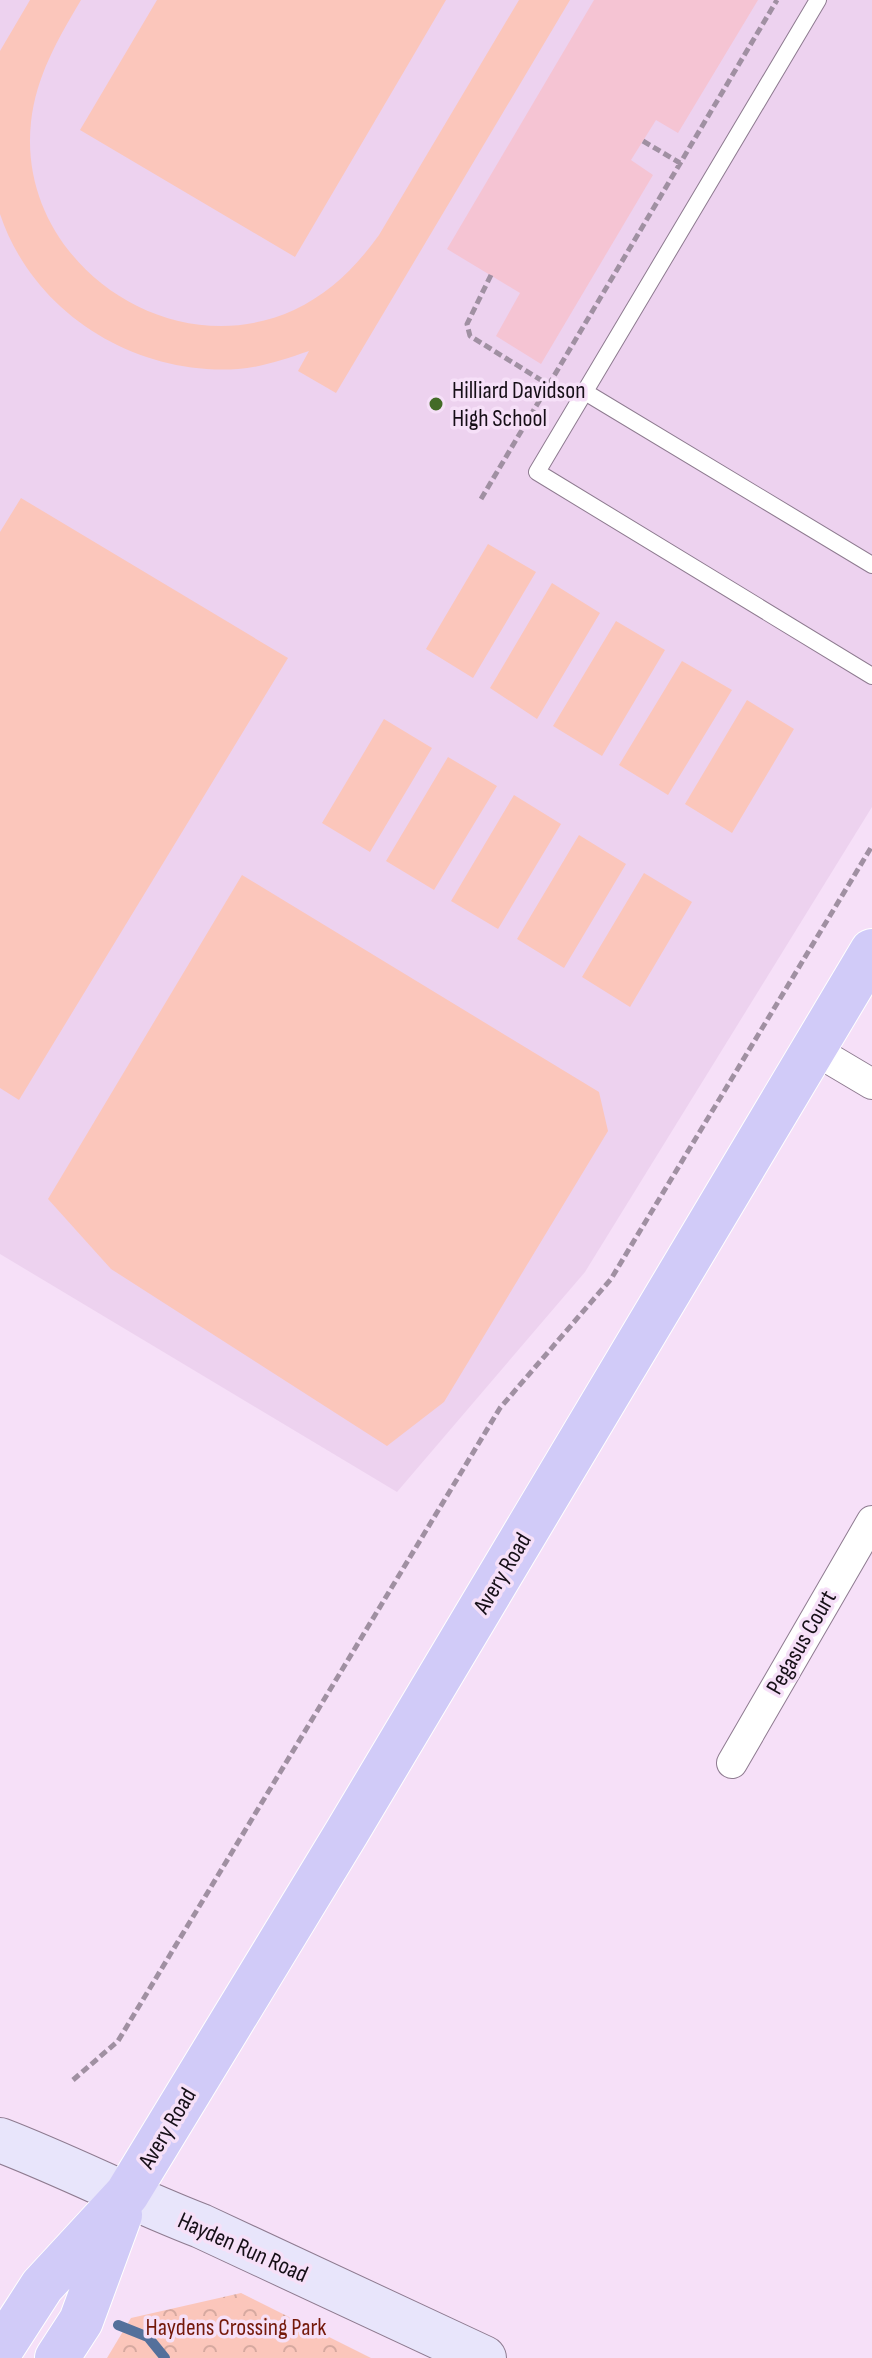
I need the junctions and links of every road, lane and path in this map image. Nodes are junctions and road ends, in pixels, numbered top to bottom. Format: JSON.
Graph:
{"nodes":[{"id":1,"x":777,"y":0,"type":"edge"},
{"id":2,"x":818,"y":0,"type":"edge"},
{"id":3,"x":643,"y":141,"type":"dead end"},
{"id":4,"x":680,"y":163,"type":"junction"},
{"id":5,"x":491,"y":275,"type":"dead end"},
{"id":6,"x":549,"y":385,"type":"junction"},
{"id":7,"x":585,"y":392,"type":"junction"},
{"id":8,"x":481,"y":499,"type":"dead end"},
{"id":9,"x":872,"y":565,"type":"edge"},
{"id":10,"x":872,"y":676,"type":"edge"},
{"id":11,"x":872,"y":846,"type":"edge"},
{"id":12,"x":872,"y":951,"type":"edge"},
{"id":13,"x":813,"y":1049,"type":"junction"},
{"id":14,"x":872,"y":1084,"type":"edge"},
{"id":15,"x":872,"y":1521,"type":"edge"},
{"id":16,"x":732,"y":1763,"type":"dead end"},
{"id":17,"x":73,"y":2080,"type":"dead end"},
{"id":18,"x":0,"y":2140,"type":"edge"},
{"id":19,"x":127,"y":2194,"type":"junction"},
{"id":20,"x":0,"y":2351,"type":"edge"},
{"id":21,"x":57,"y":2358,"type":"edge"},
{"id":22,"x":484,"y":2358,"type":"edge"}],
"edges":[{"from":1,"to":4,"type":"path"},
{"from":2,"to":7,"type":"lane"},
{"from":3,"to":4,"type":"path"},
{"from":4,"to":6,"type":"path"},
{"from":5,"to":6,"type":"path"},
{"from":6,"to":8,"type":"path"},
{"from":7,"to":9,"type":"lane"},
{"from":7,"to":10,"type":"lane"},
{"from":11,"to":17,"type":"path"},
{"from":12,"to":13,"type":"main road","name":"Avery Road"},
{"from":13,"to":14,"type":"street"},
{"from":13,"to":19,"type":"main road","name":"Avery Road"},
{"from":15,"to":16,"type":"street","name":"Pegasus Court"},
{"from":18,"to":19,"type":"main road","name":"Hayden Run Road"},
{"from":19,"to":20,"type":"main road","name":"Avery Road"},
{"from":19,"to":21,"type":"main road","name":"Avery Road"},
{"from":19,"to":22,"type":"main road","name":"Hayden Run Road"}]}
